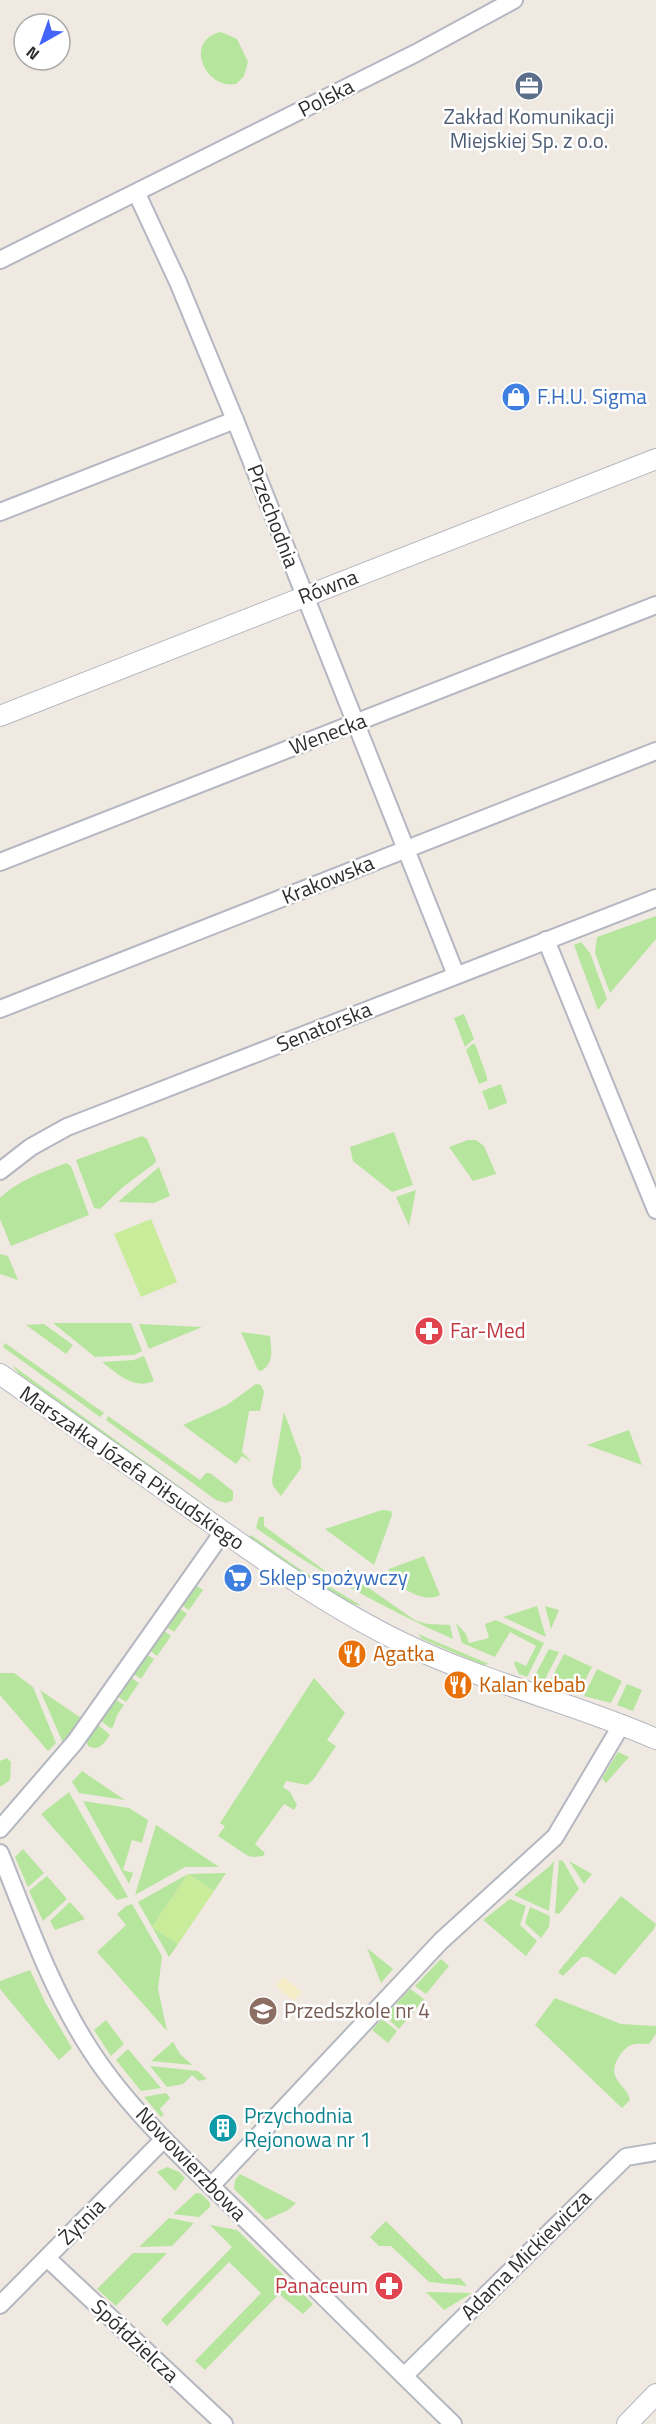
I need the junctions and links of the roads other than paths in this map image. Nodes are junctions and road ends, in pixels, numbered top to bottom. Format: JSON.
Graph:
{"nodes":[{"id":1,"x":514,"y":0,"type":"edge"},
{"id":2,"x":137,"y":194,"type":"junction"},
{"id":3,"x":0,"y":260,"type":"edge"},
{"id":4,"x":235,"y":420,"type":"junction"},
{"id":5,"x":656,"y":459,"type":"edge"},
{"id":6,"x":0,"y":512,"type":"edge"},
{"id":7,"x":304,"y":596,"type":"junction"},
{"id":8,"x":656,"y":605,"type":"edge"},
{"id":9,"x":0,"y":716,"type":"edge"},
{"id":10,"x":354,"y":723,"type":"junction"},
{"id":11,"x":656,"y":751,"type":"edge"},
{"id":12,"x":405,"y":850,"type":"junction"},
{"id":13,"x":0,"y":862,"type":"edge"},
{"id":14,"x":656,"y":898,"type":"edge"},
{"id":15,"x":546,"y":940,"type":"junction"},
{"id":16,"x":456,"y":975,"type":"junction"},
{"id":17,"x":0,"y":1009,"type":"edge"},
{"id":18,"x":0,"y":1171,"type":"edge"},
{"id":19,"x":656,"y":1210,"type":"edge"},
{"id":20,"x":0,"y":1374,"type":"edge"},
{"id":21,"x":223,"y":1532,"type":"junction"},
{"id":22,"x":622,"y":1724,"type":"junction"},
{"id":23,"x":656,"y":1739,"type":"edge"},
{"id":24,"x":0,"y":1829,"type":"edge"},
{"id":25,"x":0,"y":1853,"type":"edge"},
{"id":26,"x":164,"y":2139,"type":"junction"},
{"id":27,"x":656,"y":2152,"type":"edge"},
{"id":28,"x":212,"y":2186,"type":"junction"},
{"id":29,"x":47,"y":2258,"type":"junction"},
{"id":30,"x":0,"y":2304,"type":"edge"},
{"id":31,"x":404,"y":2376,"type":"junction"},
{"id":32,"x":656,"y":2394,"type":"edge"},
{"id":33,"x":224,"y":2424,"type":"edge"},
{"id":34,"x":453,"y":2424,"type":"edge"},
{"id":35,"x":627,"y":2424,"type":"edge"}],
"edges":[{"from":1,"to":2,"type":"street","name":"Polska"},
{"from":2,"to":3,"type":"street","name":"Polska"},
{"from":2,"to":4,"type":"street","name":"Przechodnia"},
{"from":4,"to":6,"type":"street"},
{"from":4,"to":7,"type":"street","name":"Przechodnia"},
{"from":5,"to":7,"type":"street","name":"Równa"},
{"from":7,"to":9,"type":"street","name":"Równa"},
{"from":7,"to":10,"type":"street","name":"Przechodnia"},
{"from":8,"to":10,"type":"street","name":"Wenecka"},
{"from":10,"to":12,"type":"street","name":"Przechodnia"},
{"from":10,"to":13,"type":"street","name":"Wenecka"},
{"from":11,"to":12,"type":"street","name":"Krakowska"},
{"from":12,"to":16,"type":"street","name":"Przechodnia"},
{"from":12,"to":17,"type":"street","name":"Krakowska"},
{"from":14,"to":15,"type":"street","name":"Senatorska"},
{"from":15,"to":16,"type":"street","name":"Senatorska"},
{"from":15,"to":19,"type":"street"},
{"from":16,"to":18,"type":"street","name":"Senatorska"},
{"from":20,"to":21,"type":"street","name":"Marszałka Józefa Piłsudskiego"},
{"from":21,"to":22,"type":"street","name":"Marszałka Józefa Piłsudskiego"},
{"from":21,"to":24,"type":"street"},
{"from":22,"to":23,"type":"street","name":"Marszałka Józefa Piłsudskiego"},
{"from":22,"to":28,"type":"street"},
{"from":25,"to":26,"type":"street","name":"Nowowierzbowa"},
{"from":26,"to":28,"type":"street","name":"Nowowierzbowa"},
{"from":26,"to":29,"type":"street","name":"Żytnia"},
{"from":27,"to":31,"type":"street","name":"Adama Mickiewicza"},
{"from":28,"to":31,"type":"street","name":"Nowowierzbowa"},
{"from":29,"to":30,"type":"street","name":"Żytnia"},
{"from":29,"to":33,"type":"street","name":"Spółdzielcza"},
{"from":31,"to":34,"type":"street","name":"Nowowierzbowa"},
{"from":32,"to":35,"type":"street"}]}
